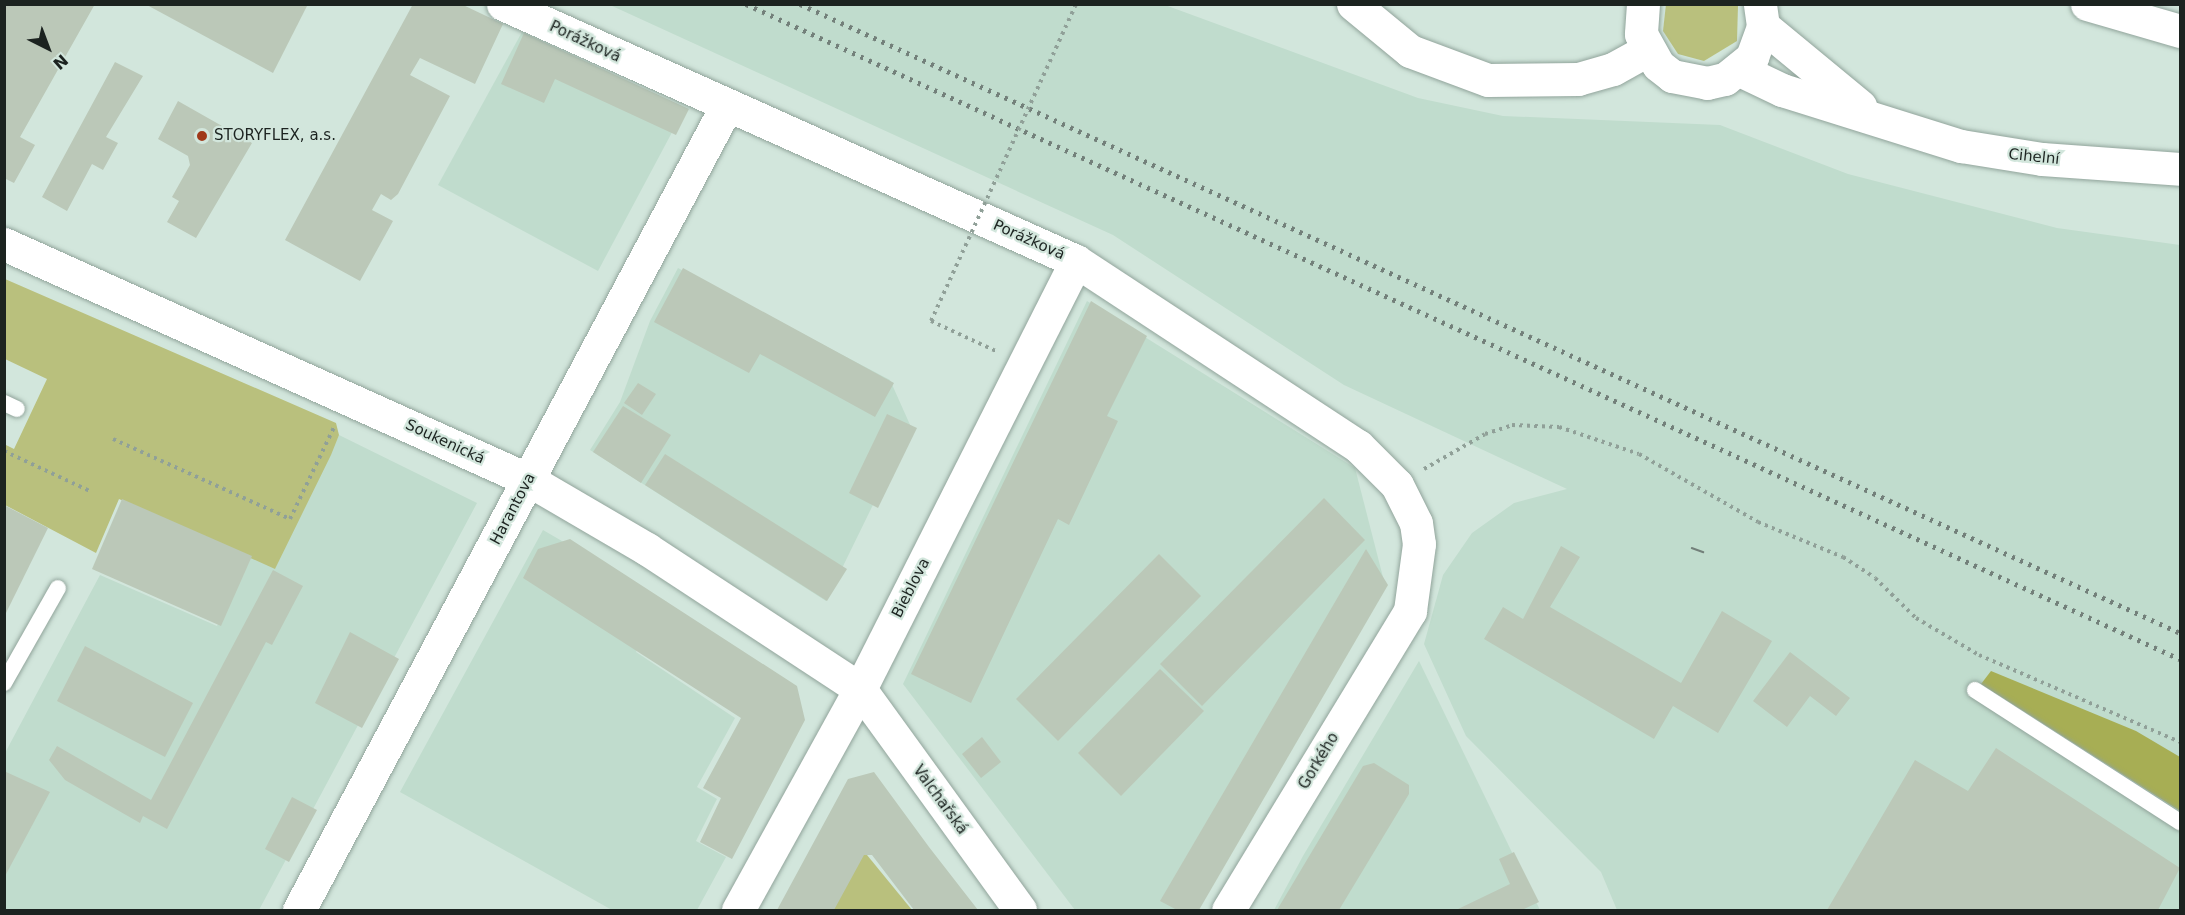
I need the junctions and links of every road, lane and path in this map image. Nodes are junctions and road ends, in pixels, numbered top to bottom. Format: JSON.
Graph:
{"nodes":[{"id":1,"x":503,"y":4,"type":"edge"},
{"id":2,"x":1076,"y":4,"type":"edge"},
{"id":3,"x":1353,"y":4,"type":"edge"},
{"id":4,"x":1643,"y":4,"type":"edge"},
{"id":5,"x":2087,"y":4,"type":"edge"},
{"id":6,"x":1762,"y":15,"type":"edge"},
{"id":7,"x":2181,"y":31,"type":"edge"},
{"id":8,"x":1647,"y":50,"type":"junction"},
{"id":9,"x":1740,"y":70,"type":"junction"},
{"id":10,"x":726,"y":107,"type":"junction"},
{"id":11,"x":1891,"y":127,"type":"junction"},
{"id":12,"x":2181,"y":169,"type":"edge"},
{"id":13,"x":4,"y":244,"type":"edge"},
{"id":14,"x":1076,"y":261,"type":"junction"},
{"id":15,"x":1024,"y":365,"type":"junction"},
{"id":16,"x":346,"y":397,"type":"junction"},
{"id":17,"x":113,"y":439,"type":"dead end"},
{"id":18,"x":4,"y":450,"type":"edge"},
{"id":19,"x":529,"y":480,"type":"junction"},
{"id":20,"x":1397,"y":485,"type":"junction"},
{"id":21,"x":92,"y":492,"type":"dead end"},
{"id":22,"x":58,"y":588,"type":"dead end"},
{"id":23,"x":1410,"y":611,"type":"joint"},
{"id":24,"x":4,"y":683,"type":"edge"},
{"id":25,"x":860,"y":689,"type":"junction"},
{"id":26,"x":1975,"y":690,"type":"dead end"},
{"id":27,"x":2181,"y":742,"type":"edge"},
{"id":28,"x":2181,"y":822,"type":"edge"},
{"id":29,"x":299,"y":910,"type":"edge"},
{"id":30,"x":738,"y":910,"type":"edge"},
{"id":31,"x":1020,"y":910,"type":"edge"},
{"id":32,"x":1228,"y":910,"type":"edge"}],
"edges":[{"from":1,"to":10,"type":"main road","name":"Porážková"},
{"from":2,"to":15,"type":"path","bridge":true},
{"from":3,"to":8,"type":"main road"},
{"from":4,"to":8,"type":"main road"},
{"from":5,"to":7,"type":"main road"},
{"from":6,"to":9,"type":"main road","name":"Cihelní"},
{"from":6,"to":11,"type":"main road","name":"Cihelní"},
{"from":8,"to":9,"type":"main road"},
{"from":9,"to":11,"type":"main road","name":"Cihelní"},
{"from":10,"to":14,"type":"main road","name":"Porážková"},
{"from":10,"to":19,"type":"main road","name":"Harantova"},
{"from":11,"to":12,"type":"main road","name":"Cihelní"},
{"from":13,"to":16,"type":"main road","name":"Soukenická"},
{"from":14,"to":15,"type":"main road","name":"Bieblova"},
{"from":14,"to":20,"type":"main road","name":"Porážková"},
{"from":15,"to":25,"type":"main road","name":"Bieblova"},
{"from":16,"to":17,"type":"path"},
{"from":16,"to":19,"type":"main road","name":"Soukenická"},
{"from":18,"to":21,"type":"path"},
{"from":19,"to":25,"type":"main road","name":"Soukenická"},
{"from":19,"to":29,"type":"main road","name":"Harantova"},
{"from":20,"to":23,"type":"main road","name":"Porážková"},
{"from":20,"to":27,"type":"path"},
{"from":22,"to":24,"type":"lane"},
{"from":23,"to":32,"type":"main road","name":"Gorkého"},
{"from":25,"to":30,"type":"main road","name":"Bieblova"},
{"from":25,"to":31,"type":"main road","name":"Valchařská"},
{"from":26,"to":28,"type":"lane"}]}
